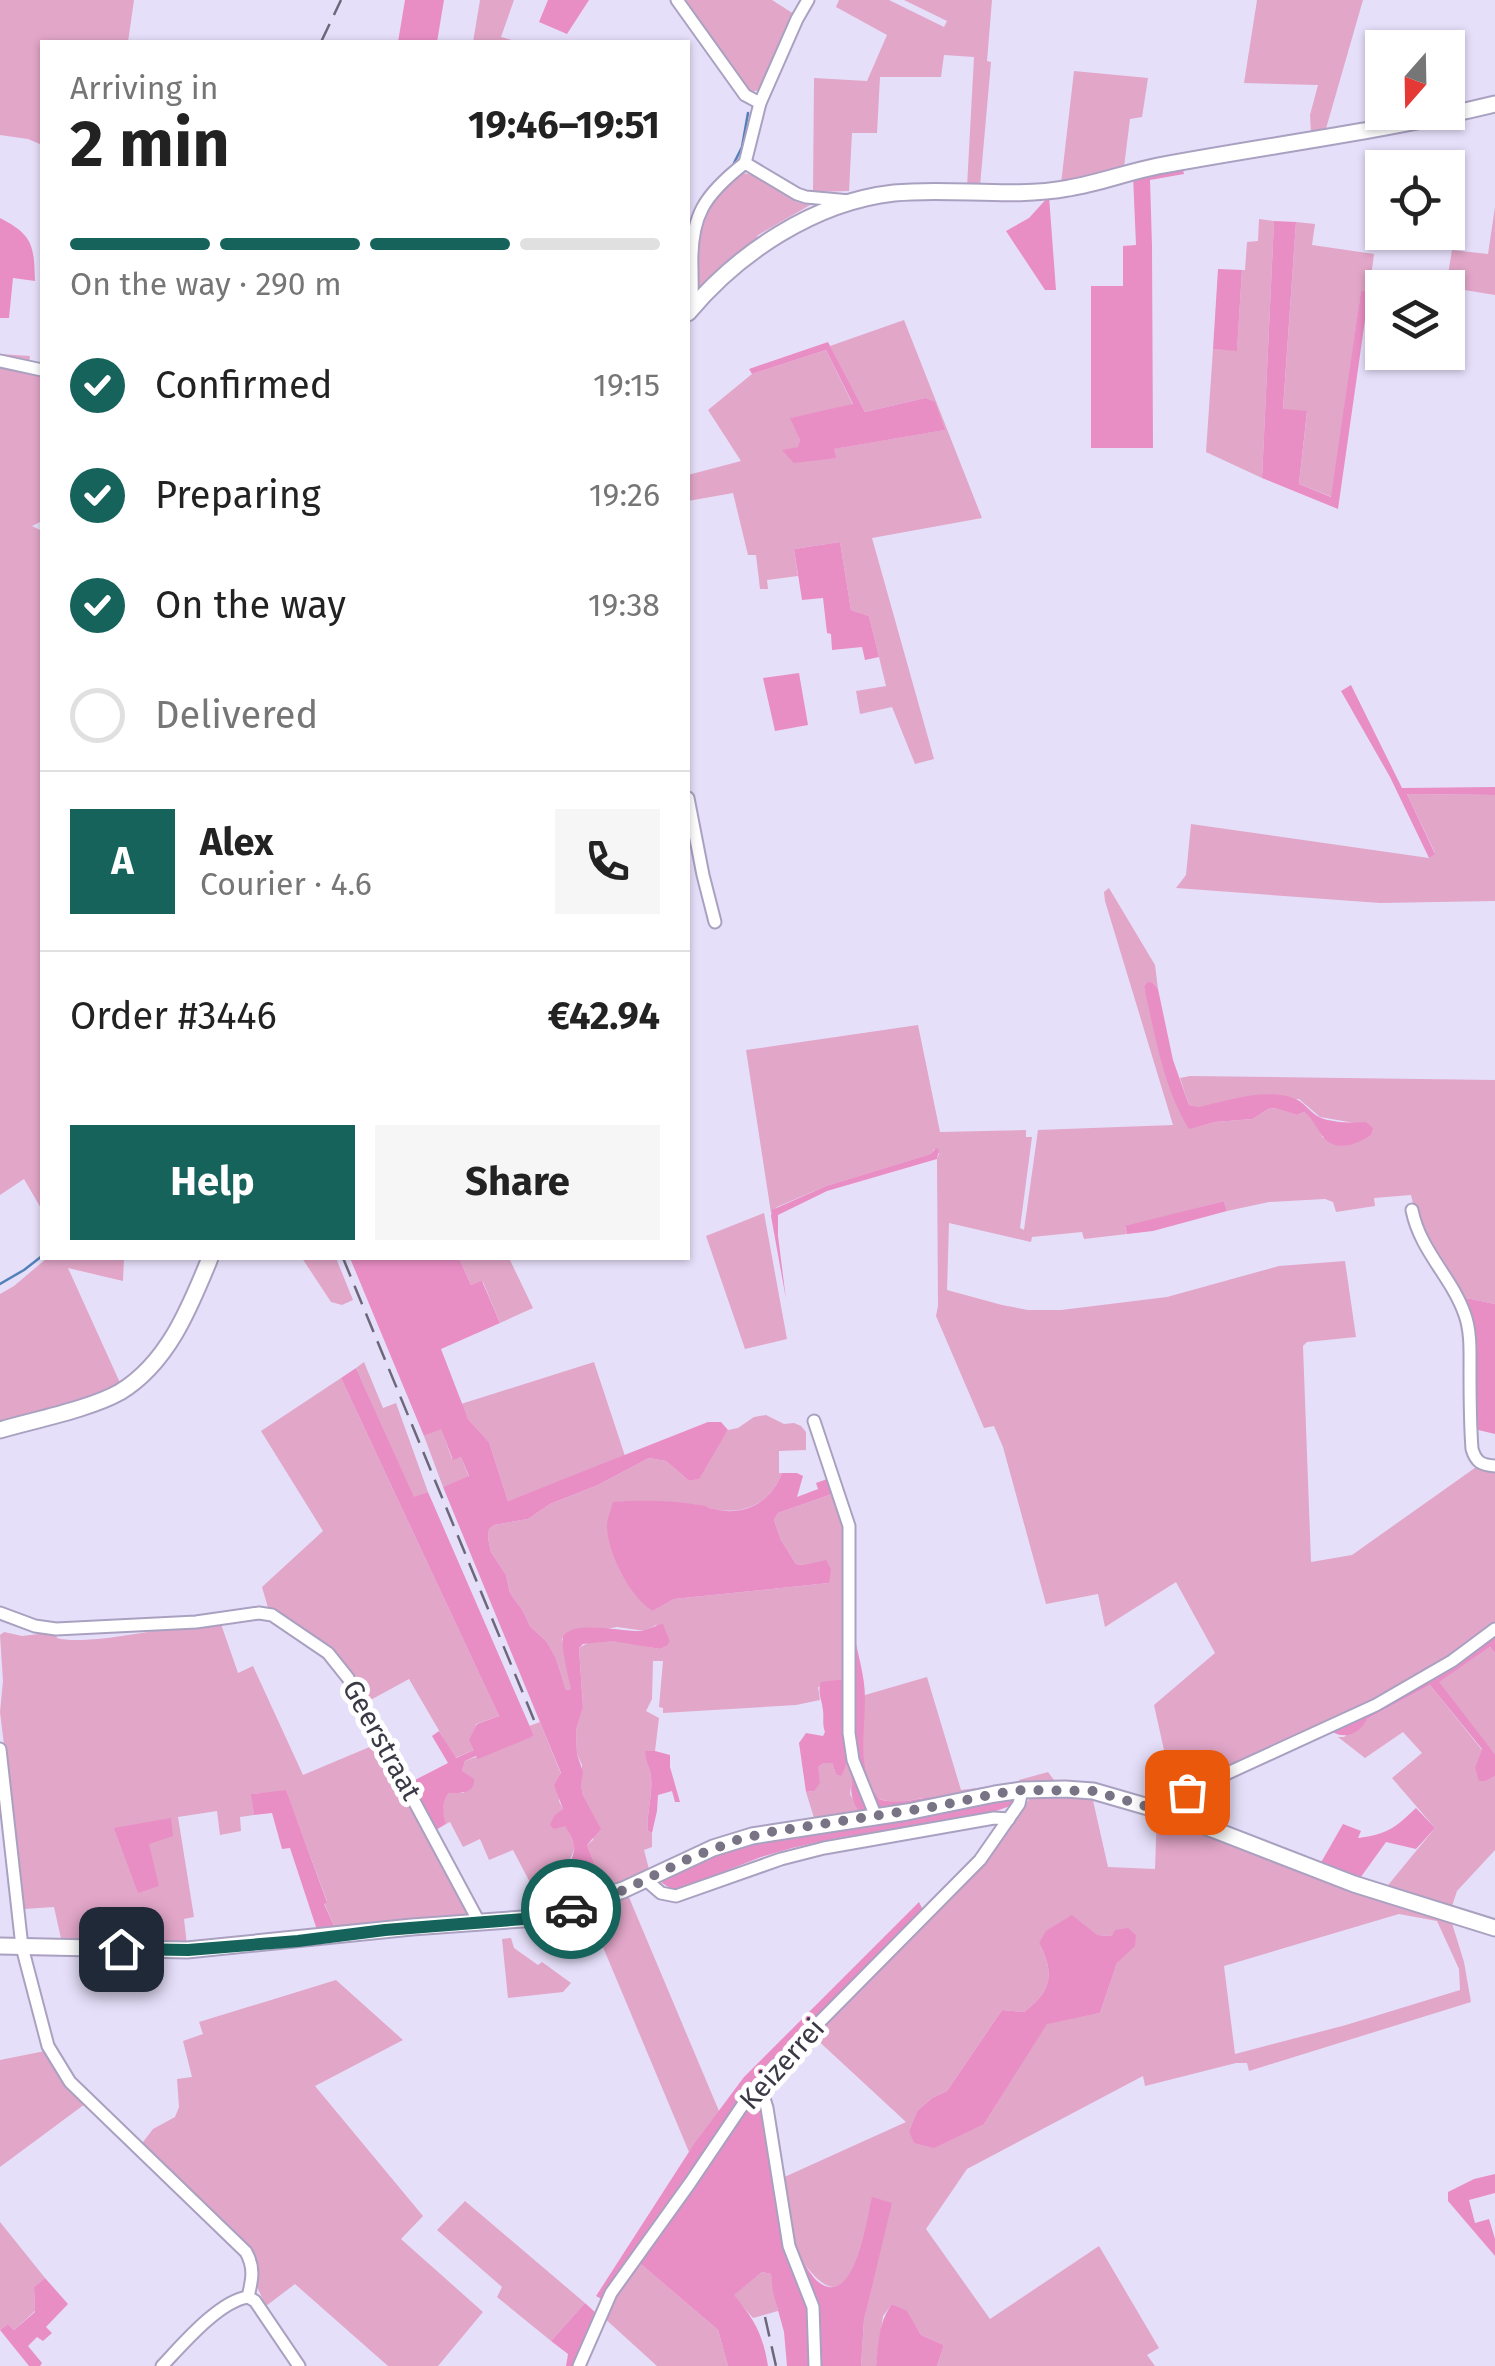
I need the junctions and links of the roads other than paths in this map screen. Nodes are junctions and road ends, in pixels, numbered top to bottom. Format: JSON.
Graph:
{"nodes":[{"id":1,"x":677,"y":0,"type":"edge"},
{"id":2,"x":808,"y":0,"type":"edge"},
{"id":3,"x":760,"y":103,"type":"junction"},
{"id":4,"x":1495,"y":104,"type":"edge"},
{"id":5,"x":745,"y":163,"type":"junction"},
{"id":6,"x":854,"y":202,"type":"junction"},
{"id":7,"x":693,"y":212,"type":"edge"},
{"id":8,"x":690,"y":306,"type":"edge"},
{"id":9,"x":690,"y":310,"type":"edge"},
{"id":10,"x":0,"y":361,"type":"edge"},
{"id":11,"x":40,"y":370,"type":"edge"},
{"id":12,"x":690,"y":808,"type":"edge"},
{"id":13,"x":715,"y":922,"type":"dead end"},
{"id":14,"x":1412,"y":1210,"type":"dead end"},
{"id":15,"x":209,"y":1260,"type":"edge"},
{"id":16,"x":814,"y":1421,"type":"dead end"},
{"id":17,"x":0,"y":1430,"type":"edge"},
{"id":18,"x":1495,"y":1466,"type":"edge"},
{"id":19,"x":0,"y":1613,"type":"edge"},
{"id":20,"x":1495,"y":1629,"type":"edge"},
{"id":21,"x":0,"y":1749,"type":"edge"},
{"id":22,"x":1022,"y":1790,"type":"junction"},
{"id":23,"x":1170,"y":1813,"type":"junction"},
{"id":24,"x":876,"y":1817,"type":"junction"},
{"id":25,"x":1009,"y":1819,"type":"junction"},
{"id":26,"x":646,"y":1880,"type":"junction"},
{"id":27,"x":479,"y":1922,"type":"junction"},
{"id":28,"x":1495,"y":1928,"type":"edge"},
{"id":29,"x":0,"y":1946,"type":"edge"},
{"id":30,"x":22,"y":1947,"type":"junction"},
{"id":31,"x":756,"y":2089,"type":"junction"},
{"id":32,"x":248,"y":2297,"type":"junction"},
{"id":33,"x":162,"y":2366,"type":"edge"},
{"id":34,"x":298,"y":2366,"type":"edge"},
{"id":35,"x":578,"y":2366,"type":"edge"},
{"id":36,"x":815,"y":2366,"type":"edge"}],
"edges":[{"from":1,"to":3,"type":"street"},
{"from":2,"to":3,"type":"street"},
{"from":3,"to":5,"type":"street"},
{"from":4,"to":6,"type":"main road"},
{"from":5,"to":6,"type":"street"},
{"from":5,"to":7,"type":"street"},
{"from":6,"to":9,"type":"main road"},
{"from":7,"to":8,"type":"street"},
{"from":10,"to":11,"type":"street"},
{"from":12,"to":13,"type":"street"},
{"from":14,"to":18,"type":"street"},
{"from":15,"to":17,"type":"main road"},
{"from":16,"to":24,"type":"street"},
{"from":19,"to":27,"type":"street","name":"Geerstraat"},
{"from":20,"to":23,"type":"street"},
{"from":21,"to":30,"type":"street"},
{"from":22,"to":23,"type":"main road"},
{"from":22,"to":24,"type":"main road"},
{"from":22,"to":25,"type":"street","name":"Keizerrei"},
{"from":23,"to":28,"type":"main road"},
{"from":24,"to":26,"type":"main road"},
{"from":25,"to":26,"type":"street"},
{"from":25,"to":31,"type":"street","name":"Keizerrei"},
{"from":26,"to":27,"type":"main road"},
{"from":27,"to":30,"type":"main road"},
{"from":29,"to":30,"type":"main road"},
{"from":30,"to":32,"type":"street"},
{"from":31,"to":35,"type":"street","name":"Keizerrei"},
{"from":31,"to":36,"type":"street"},
{"from":32,"to":33,"type":"street"},
{"from":32,"to":34,"type":"street"}]}
